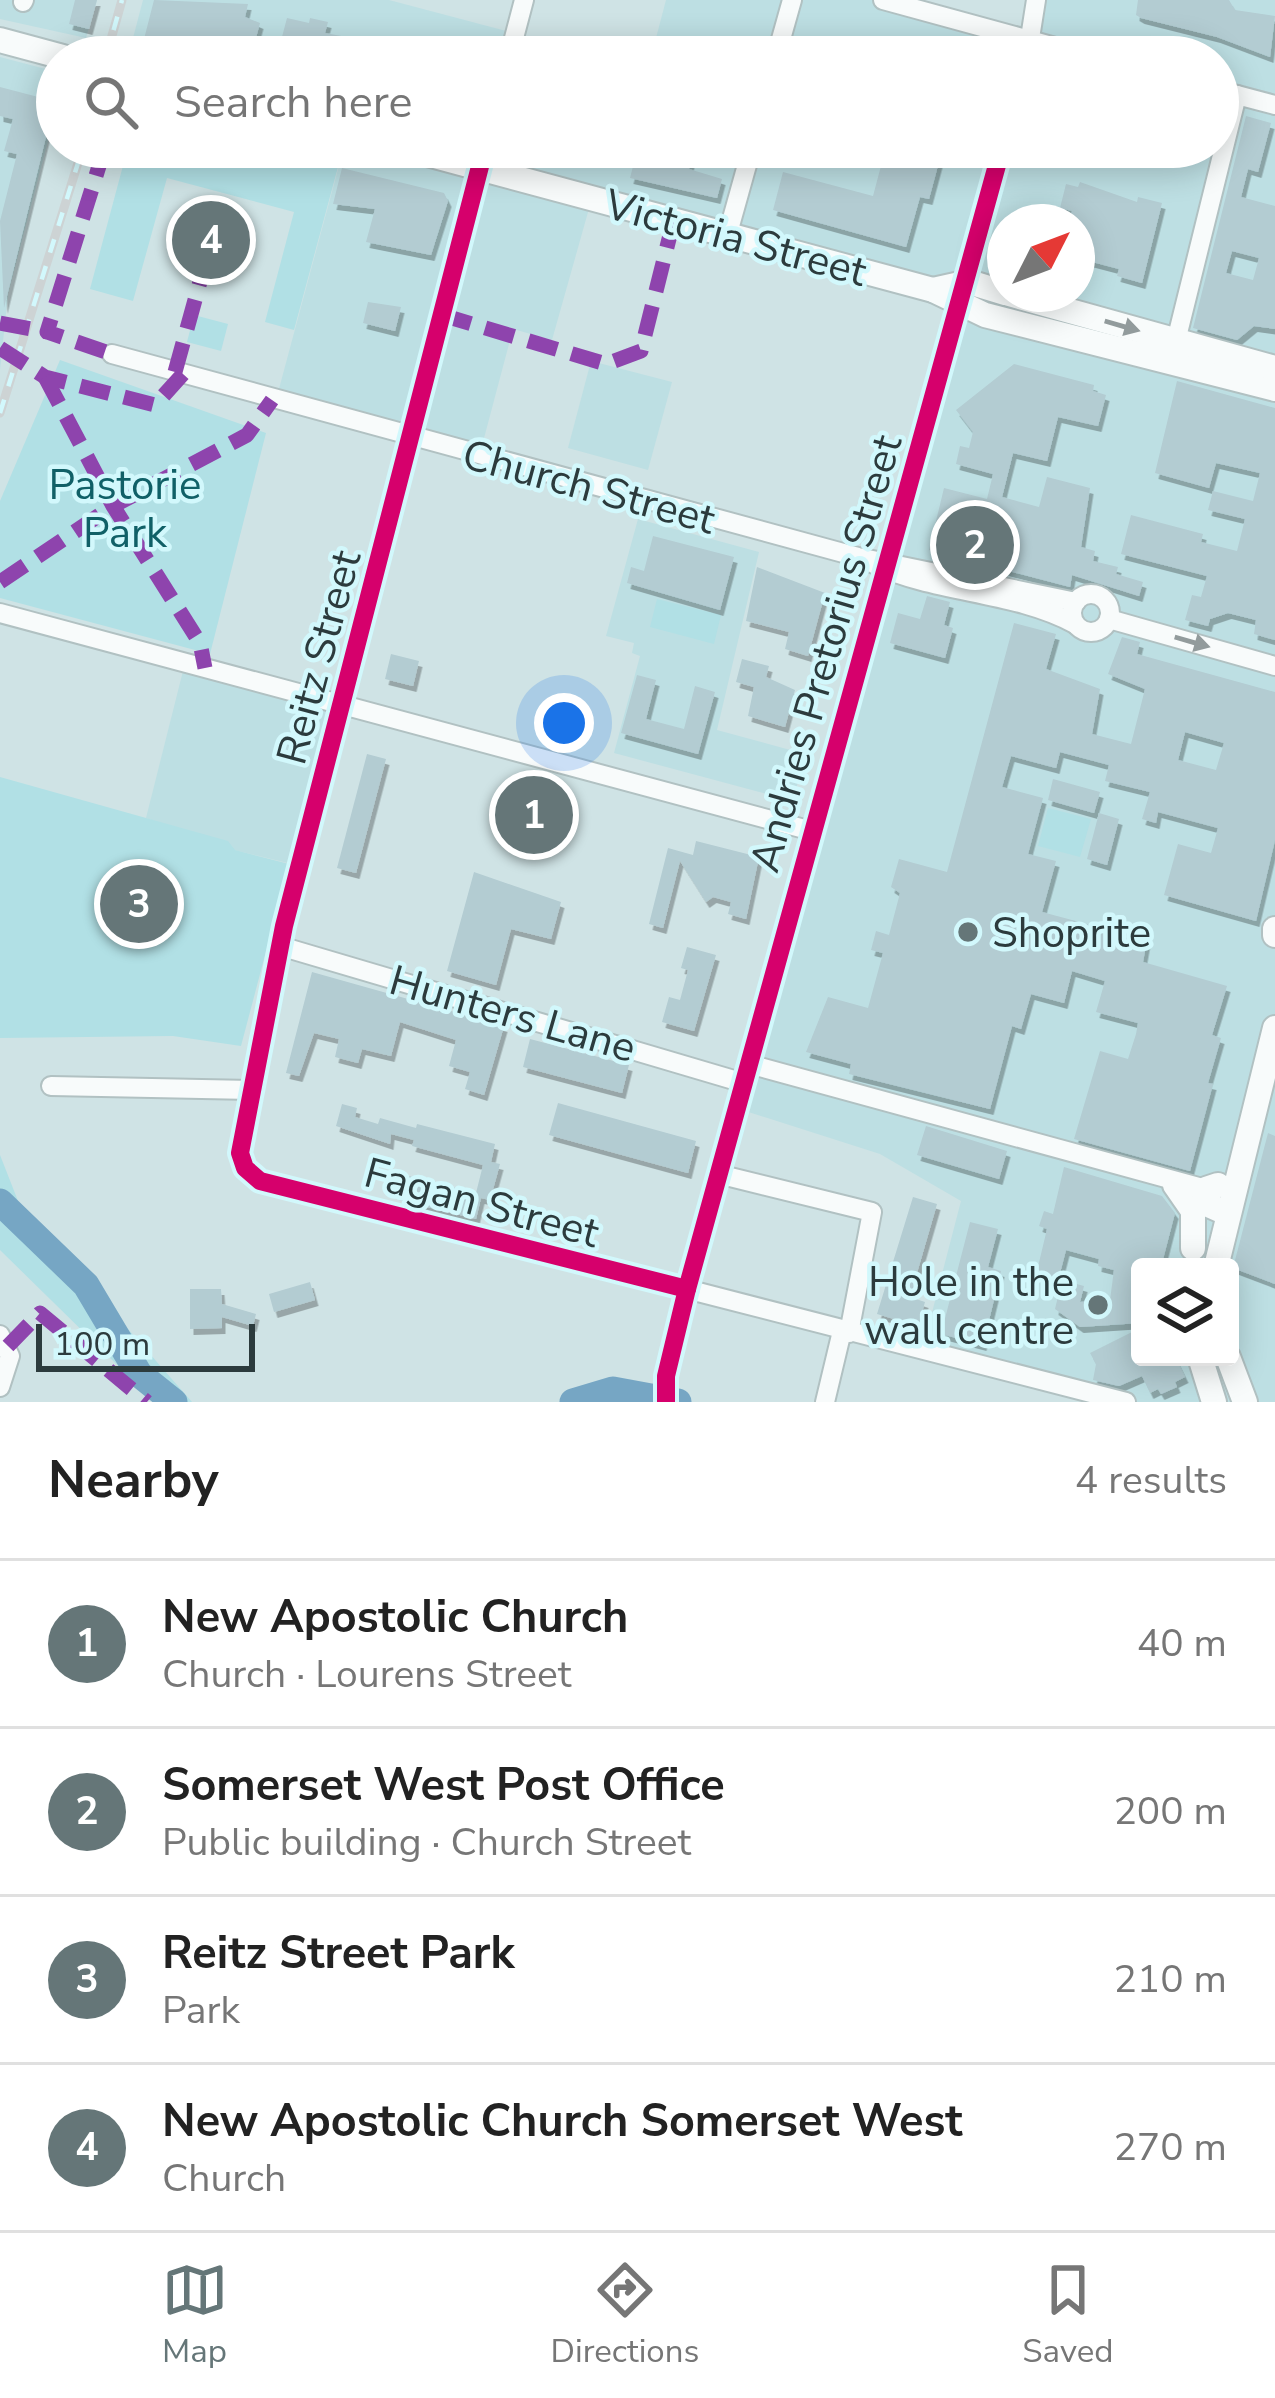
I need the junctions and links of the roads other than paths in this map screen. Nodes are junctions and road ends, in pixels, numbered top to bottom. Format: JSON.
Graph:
{"nodes":[{"id":1,"x":524,"y":0,"type":"edge"},
{"id":2,"x":792,"y":0,"type":"edge"},
{"id":3,"x":883,"y":0,"type":"edge"},
{"id":4,"x":1036,"y":1,"type":"edge"},
{"id":5,"x":989,"y":29,"type":"junction"},
{"id":6,"x":515,"y":36,"type":"edge"},
{"id":7,"x":782,"y":36,"type":"edge"},
{"id":8,"x":1003,"y":36,"type":"edge"},
{"id":9,"x":1030,"y":36,"type":"edge"},
{"id":10,"x":0,"y":40,"type":"edge"},
{"id":11,"x":36,"y":50,"type":"edge"},
{"id":12,"x":1239,"y":95,"type":"edge"},
{"id":13,"x":1275,"y":105,"type":"edge"},
{"id":14,"x":480,"y":168,"type":"edge"},
{"id":15,"x":516,"y":168,"type":"edge"},
{"id":16,"x":746,"y":168,"type":"edge"},
{"id":17,"x":997,"y":168,"type":"edge"},
{"id":18,"x":1211,"y":168,"type":"edge"},
{"id":19,"x":728,"y":233,"type":"junction"},
{"id":20,"x":968,"y":282,"type":"junction"},
{"id":21,"x":987,"y":287,"type":"edge"},
{"id":22,"x":933,"y":290,"type":"junction"},
{"id":23,"x":961,"y":308,"type":"junction"},
{"id":24,"x":1074,"y":312,"type":"edge"},
{"id":25,"x":1176,"y":341,"type":"junction"},
{"id":26,"x":112,"y":354,"type":"dead end"},
{"id":27,"x":1275,"y":368,"type":"edge"},
{"id":28,"x":1275,"y":389,"type":"edge"},
{"id":29,"x":411,"y":439,"type":"junction"},
{"id":30,"x":884,"y":564,"type":"junction"},
{"id":31,"x":1076,"y":602,"type":"junction"},
{"id":32,"x":0,"y":613,"type":"edge"},
{"id":33,"x":1109,"y":619,"type":"junction"},
{"id":34,"x":1076,"y":624,"type":"junction"},
{"id":35,"x":1275,"y":665,"type":"edge"},
{"id":36,"x":343,"y":705,"type":"junction"},
{"id":37,"x":812,"y":831,"type":"junction"},
{"id":38,"x":280,"y":946,"type":"junction"},
{"id":39,"x":1275,"y":1028,"type":"edge"},
{"id":40,"x":747,"y":1073,"type":"junction"},
{"id":41,"x":51,"y":1086,"type":"dead end"},
{"id":42,"x":251,"y":1090,"type":"junction"},
{"id":43,"x":1264,"y":1119,"type":"edge"},
{"id":44,"x":722,"y":1178,"type":"junction"},
{"id":45,"x":260,"y":1181,"type":"joint"},
{"id":46,"x":1175,"y":1185,"type":"junction"},
{"id":47,"x":1216,"y":1199,"type":"junction"},
{"id":48,"x":1192,"y":1258,"type":"edge"},
{"id":49,"x":1216,"y":1258,"type":"edge"},
{"id":50,"x":693,"y":1290,"type":"junction"},
{"id":51,"x":846,"y":1332,"type":"junction"},
{"id":52,"x":4,"y":1341,"type":"edge"},
{"id":53,"x":1206,"y":1366,"type":"edge"},
{"id":54,"x":1228,"y":1366,"type":"edge"},
{"id":55,"x":0,"y":1387,"type":"edge"},
{"id":56,"x":669,"y":1387,"type":"edge"},
{"id":57,"x":1230,"y":1400,"type":"edge"},
{"id":58,"x":826,"y":1402,"type":"edge"},
{"id":59,"x":1126,"y":1402,"type":"edge"}],
"edges":[{"from":1,"to":6,"type":"street"},
{"from":2,"to":7,"type":"street"},
{"from":3,"to":5,"type":"street"},
{"from":4,"to":5,"type":"street"},
{"from":4,"to":9,"type":"street"},
{"from":5,"to":8,"type":"street"},
{"from":10,"to":11,"type":"main road"},
{"from":12,"to":13,"type":"street"},
{"from":14,"to":29,"type":"street","name":"Reitz Street"},
{"from":15,"to":19,"type":"main road","name":"Victoria Street"},
{"from":16,"to":19,"type":"street"},
{"from":17,"to":20,"type":"street","name":"Andries Pretorius Street"},
{"from":18,"to":25,"type":"street"},
{"from":19,"to":22,"type":"main road","name":"Victoria Street"},
{"from":20,"to":21,"type":"main road","name":"Victoria Street"},
{"from":20,"to":22,"type":"main road","name":"Victoria Street"},
{"from":20,"to":23,"type":"street","name":"Andries Pretorius Street"},
{"from":22,"to":23,"type":"main road","name":"Victoria Street"},
{"from":23,"to":28,"type":"main road","name":"Victoria Street"},
{"from":23,"to":30,"type":"street","name":"Andries Pretorius Street"},
{"from":24,"to":25,"type":"main road","name":"Victoria Street","one_way":true},
{"from":25,"to":27,"type":"main road","name":"Victoria Street"},
{"from":26,"to":29,"type":"street","name":"Church Street"},
{"from":29,"to":30,"type":"street","name":"Church Street"},
{"from":29,"to":36,"type":"street","name":"Reitz Street"},
{"from":30,"to":31,"type":"street","name":"Church Street"},
{"from":30,"to":34,"type":"street","name":"Church Street"},
{"from":30,"to":37,"type":"street","name":"Andries Pretorius Street"},
{"from":31,"to":33,"type":"street","name":"Church Street"},
{"from":31,"to":34,"type":"street"},
{"from":32,"to":36,"type":"street"},
{"from":33,"to":34,"type":"street","name":"Church Street"},
{"from":33,"to":35,"type":"street","name":"Church Street","one_way":true},
{"from":36,"to":37,"type":"street"},
{"from":36,"to":38,"type":"street","name":"Reitz Street"},
{"from":37,"to":40,"type":"street","name":"Andries Pretorius Street"},
{"from":38,"to":40,"type":"street","name":"Hunters Lane"},
{"from":38,"to":42,"type":"street","name":"Reitz Street"},
{"from":39,"to":43,"type":"main road"},
{"from":40,"to":44,"type":"street","name":"Andries Pretorius Street"},
{"from":40,"to":46,"type":"street","name":"Hunters Lane"},
{"from":41,"to":42,"type":"street"},
{"from":42,"to":45,"type":"street","name":"Reitz Street"},
{"from":43,"to":47,"type":"main road"},
{"from":44,"to":50,"type":"street","name":"Andries Pretorius Street"},
{"from":44,"to":51,"type":"street"},
{"from":45,"to":50,"type":"street","name":"Fagan Street"},
{"from":46,"to":47,"type":"street","name":"Hunters Lane"},
{"from":46,"to":48,"type":"main road"},
{"from":47,"to":48,"type":"main road"},
{"from":47,"to":49,"type":"main road"},
{"from":50,"to":51,"type":"street","name":"Fagan Street"},
{"from":50,"to":56,"type":"street","name":"Andries Pretorius Street"},
{"from":51,"to":58,"type":"street"},
{"from":51,"to":59,"type":"street","name":"Fagan Street"},
{"from":52,"to":55,"type":"street"},
{"from":53,"to":57,"type":"main road"},
{"from":54,"to":57,"type":"main road"}]}
